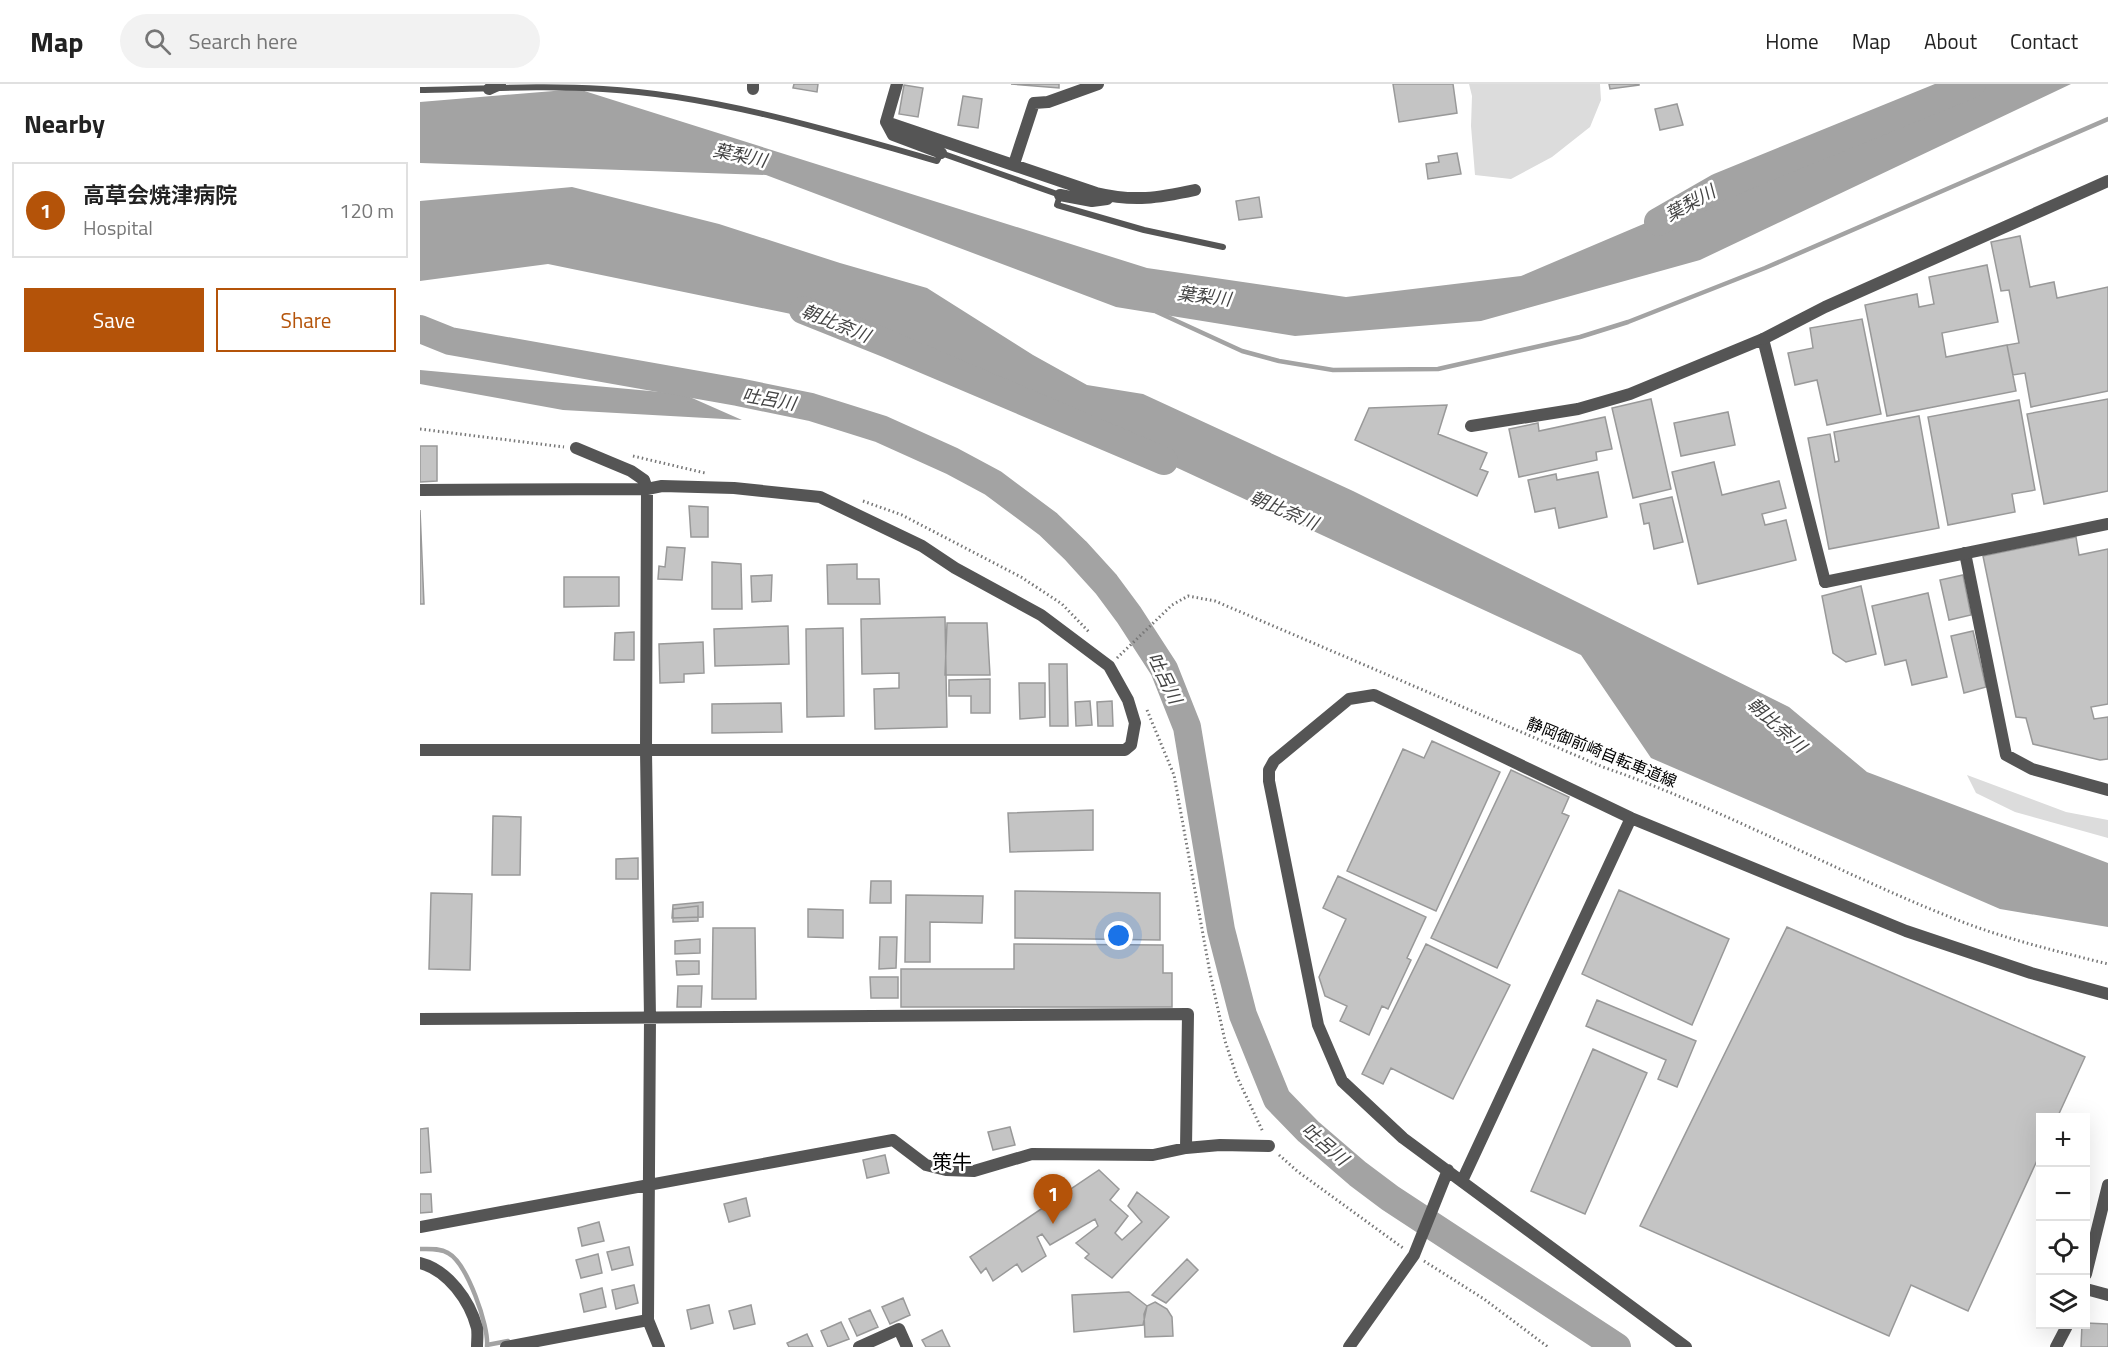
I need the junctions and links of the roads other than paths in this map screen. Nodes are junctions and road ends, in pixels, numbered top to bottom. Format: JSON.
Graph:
{"nodes":[{"id":1,"x":897,"y":84,"type":"edge"},
{"id":2,"x":1098,"y":84,"type":"edge"},
{"id":3,"x":495,"y":86,"type":"edge"},
{"id":4,"x":1073,"y":88,"type":"edge"},
{"id":5,"x":420,"y":90,"type":"edge"},
{"id":6,"x":886,"y":122,"type":"junction"},
{"id":7,"x":941,"y":153,"type":"junction"},
{"id":8,"x":1014,"y":164,"type":"junction"},
{"id":9,"x":2108,"y":181,"type":"edge"},
{"id":10,"x":1195,"y":190,"type":"dead end"},
{"id":11,"x":1060,"y":195,"type":"junction"},
{"id":12,"x":1120,"y":198,"type":"junction"},
{"id":13,"x":1223,"y":247,"type":"dead end"},
{"id":14,"x":1763,"y":339,"type":"junction"},
{"id":15,"x":1470,"y":426,"type":"dead end"},
{"id":16,"x":576,"y":448,"type":"dead end"},
{"id":17,"x":647,"y":489,"type":"junction"},
{"id":18,"x":420,"y":490,"type":"edge"},
{"id":19,"x":2108,"y":524,"type":"edge"},
{"id":20,"x":1965,"y":553,"type":"junction"},
{"id":21,"x":420,"y":750,"type":"edge"},
{"id":22,"x":646,"y":751,"type":"junction"},
{"id":23,"x":2108,"y":790,"type":"edge"},
{"id":24,"x":1631,"y":818,"type":"junction"},
{"id":25,"x":2108,"y":994,"type":"edge"},
{"id":26,"x":650,"y":1018,"type":"junction"},
{"id":27,"x":420,"y":1019,"type":"edge"},
{"id":28,"x":1269,"y":1146,"type":"road end"},
{"id":29,"x":1186,"y":1148,"type":"junction"},
{"id":30,"x":1448,"y":1170,"type":"junction"},
{"id":31,"x":1462,"y":1181,"type":"junction"},
{"id":32,"x":2108,"y":1185,"type":"edge"},
{"id":33,"x":648,"y":1186,"type":"junction"},
{"id":34,"x":420,"y":1227,"type":"edge"},
{"id":35,"x":2090,"y":1255,"type":"edge"},
{"id":36,"x":420,"y":1263,"type":"edge"},
{"id":37,"x":2090,"y":1290,"type":"edge"},
{"id":38,"x":2108,"y":1295,"type":"edge"},
{"id":39,"x":648,"y":1320,"type":"junction"},
{"id":40,"x":2065,"y":1329,"type":"edge"},
{"id":41,"x":477,"y":1347,"type":"edge"},
{"id":42,"x":506,"y":1347,"type":"edge"},
{"id":43,"x":659,"y":1347,"type":"edge"},
{"id":44,"x":859,"y":1347,"type":"edge"},
{"id":45,"x":907,"y":1347,"type":"edge"},
{"id":46,"x":1349,"y":1347,"type":"edge"},
{"id":47,"x":1686,"y":1347,"type":"edge"},
{"id":48,"x":2056,"y":1347,"type":"edge"}],
"edges":[{"from":1,"to":6,"type":"street"},
{"from":2,"to":4,"type":"street"},
{"from":3,"to":5,"type":"lane"},
{"from":3,"to":7,"type":"lane"},
{"from":4,"to":8,"type":"street"},
{"from":6,"to":7,"type":"street"},
{"from":6,"to":8,"type":"street"},
{"from":7,"to":11,"type":"lane"},
{"from":8,"to":12,"type":"street"},
{"from":9,"to":14,"type":"street"},
{"from":10,"to":12,"type":"street"},
{"from":11,"to":12,"type":"street"},
{"from":11,"to":13,"type":"lane"},
{"from":14,"to":15,"type":"street"},
{"from":14,"to":20,"type":"street"},
{"from":16,"to":17,"type":"street"},
{"from":17,"to":18,"type":"street"},
{"from":17,"to":22,"type":"street"},
{"from":17,"to":22,"type":"street"},
{"from":19,"to":20,"type":"street"},
{"from":20,"to":23,"type":"street"},
{"from":21,"to":22,"type":"street"},
{"from":22,"to":26,"type":"street"},
{"from":24,"to":25,"type":"street"},
{"from":24,"to":30,"type":"street"},
{"from":24,"to":31,"type":"street"},
{"from":26,"to":27,"type":"street"},
{"from":26,"to":29,"type":"street"},
{"from":26,"to":33,"type":"street"},
{"from":28,"to":29,"type":"street"},
{"from":29,"to":33,"type":"street"},
{"from":30,"to":31,"type":"street"},
{"from":30,"to":46,"type":"street"},
{"from":31,"to":47,"type":"street"},
{"from":32,"to":35,"type":"street"},
{"from":33,"to":34,"type":"street"},
{"from":33,"to":39,"type":"street"},
{"from":36,"to":41,"type":"street"},
{"from":37,"to":38,"type":"street"},
{"from":39,"to":42,"type":"street"},
{"from":39,"to":43,"type":"street"},
{"from":40,"to":48,"type":"street"},
{"from":44,"to":45,"type":"street"}]}
